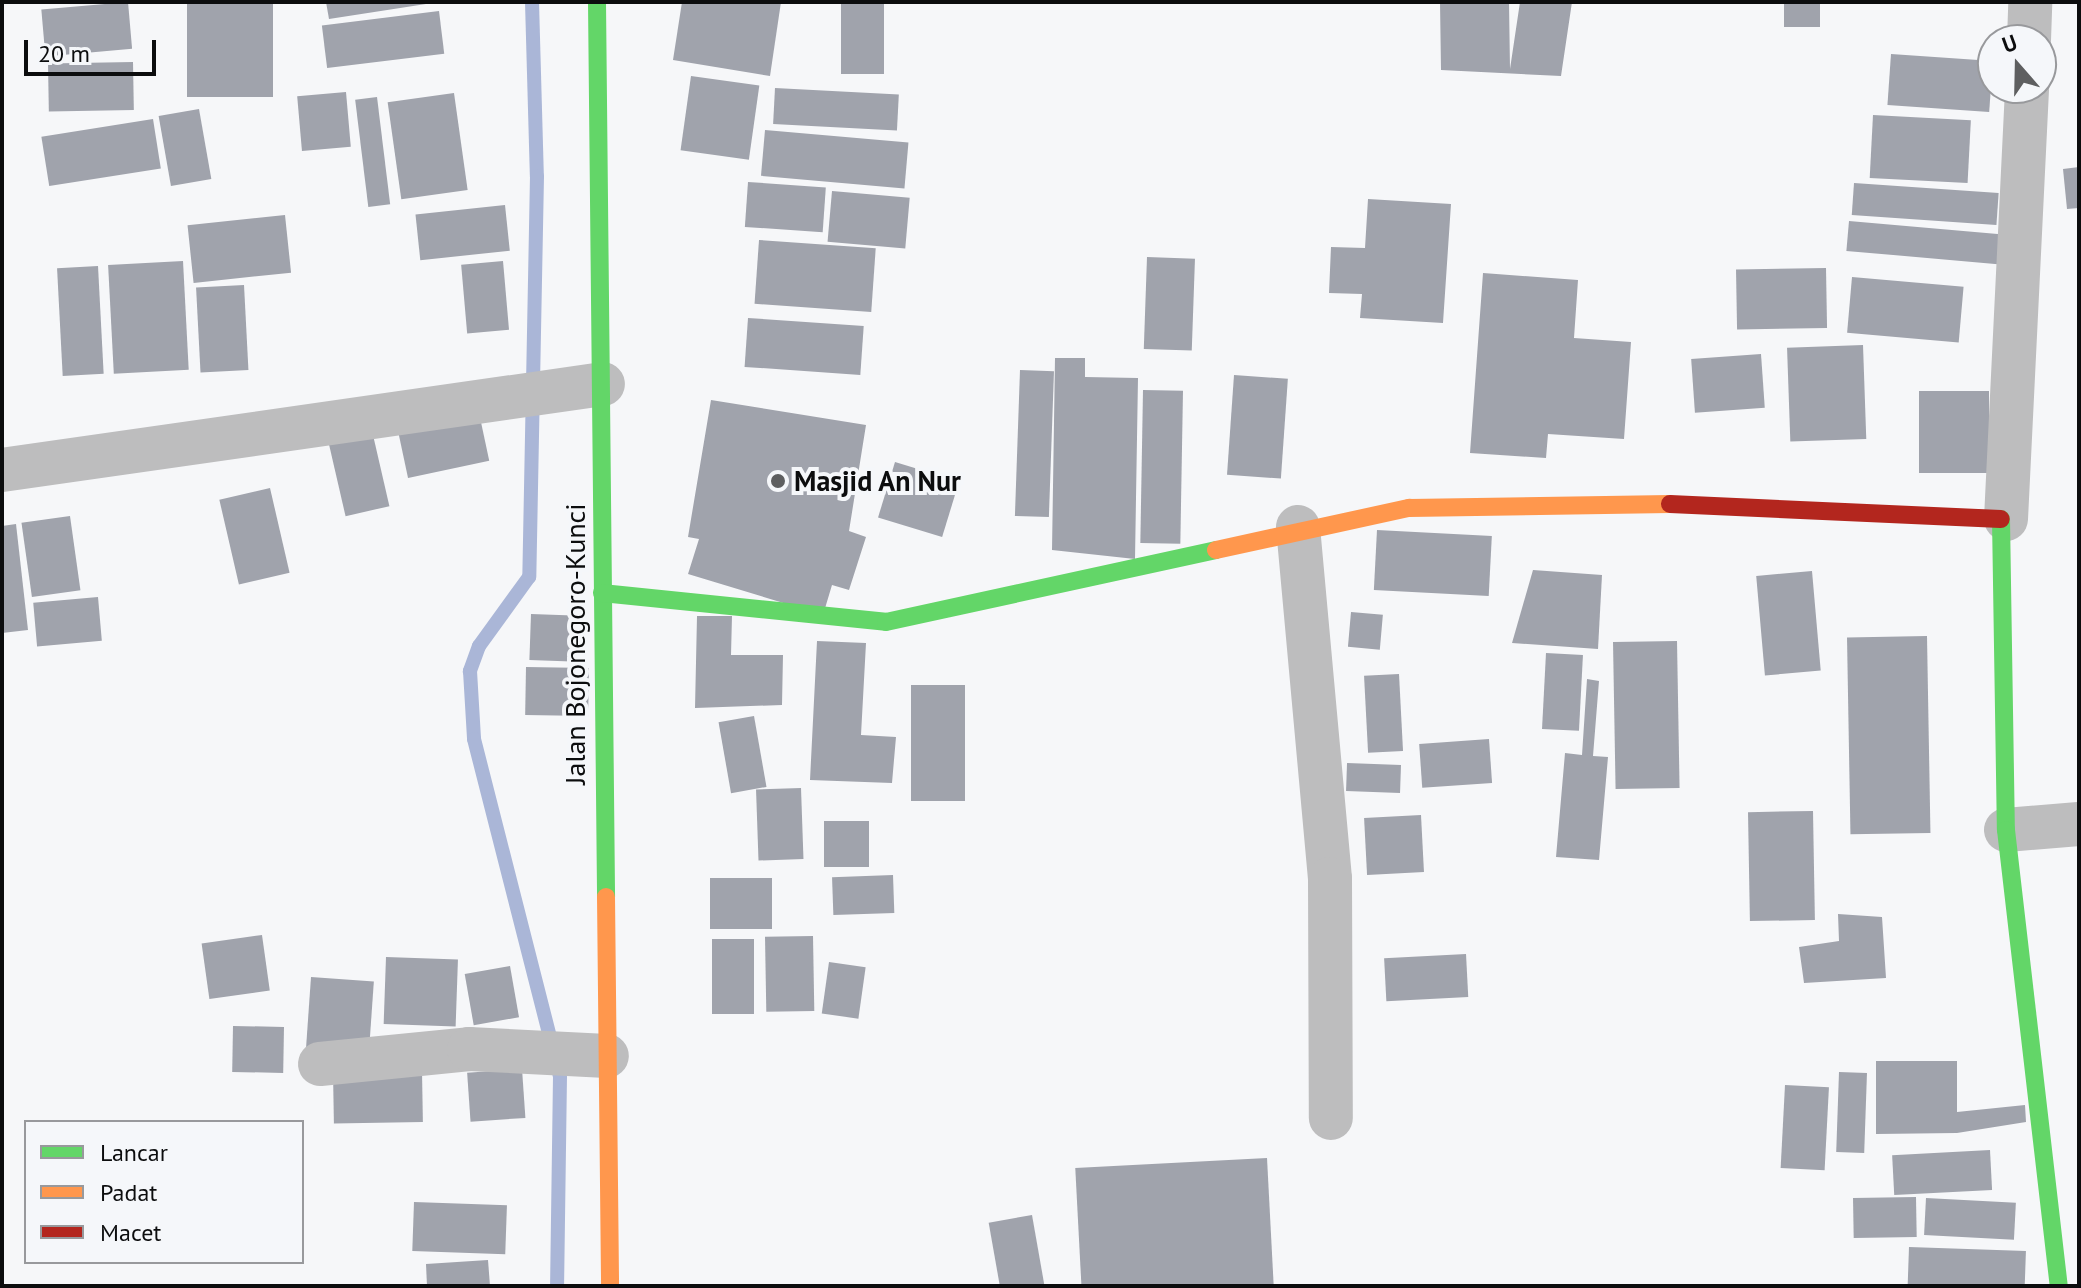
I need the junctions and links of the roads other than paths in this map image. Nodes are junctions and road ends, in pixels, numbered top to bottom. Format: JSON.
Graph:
{"nodes":[{"id":1,"x":597,"y":2,"type":"edge"},
{"id":2,"x":2030,"y":2,"type":"edge"},
{"id":3,"x":2029,"y":24,"type":"edge"},
{"id":4,"x":2026,"y":104,"type":"edge"},
{"id":5,"x":603,"y":384,"type":"junction"},
{"id":6,"x":2,"y":470,"type":"edge"},
{"id":7,"x":2006,"y":519,"type":"junction"},
{"id":8,"x":1298,"y":527,"type":"junction"},
{"id":9,"x":602,"y":593,"type":"junction"},
{"id":10,"x":2079,"y":824,"type":"edge"},
{"id":11,"x":2006,"y":830,"type":"junction"},
{"id":12,"x":577,"y":1056,"type":"junction"},
{"id":13,"x":320,"y":1064,"type":"dead end"},
{"id":14,"x":1331,"y":1118,"type":"dead end"},
{"id":15,"x":610,"y":1286,"type":"edge"},
{"id":16,"x":2059,"y":1286,"type":"edge"}],
"edges":[{"from":1,"to":5,"type":"street","name":"Jalan Bojonegoro-Kunci"},
{"from":2,"to":3,"type":"street"},
{"from":4,"to":7,"type":"street"},
{"from":5,"to":6,"type":"street"},
{"from":5,"to":9,"type":"street","name":"Jalan Bojonegoro-Kunci"},
{"from":7,"to":8,"type":"street"},
{"from":7,"to":11,"type":"street"},
{"from":8,"to":9,"type":"street"},
{"from":8,"to":14,"type":"street"},
{"from":9,"to":12,"type":"street","name":"Jalan Bojonegoro-Kunci"},
{"from":10,"to":11,"type":"street"},
{"from":11,"to":16,"type":"street"},
{"from":12,"to":13,"type":"street"},
{"from":12,"to":15,"type":"street","name":"Jalan Bojonegoro-Kunci"}]}
